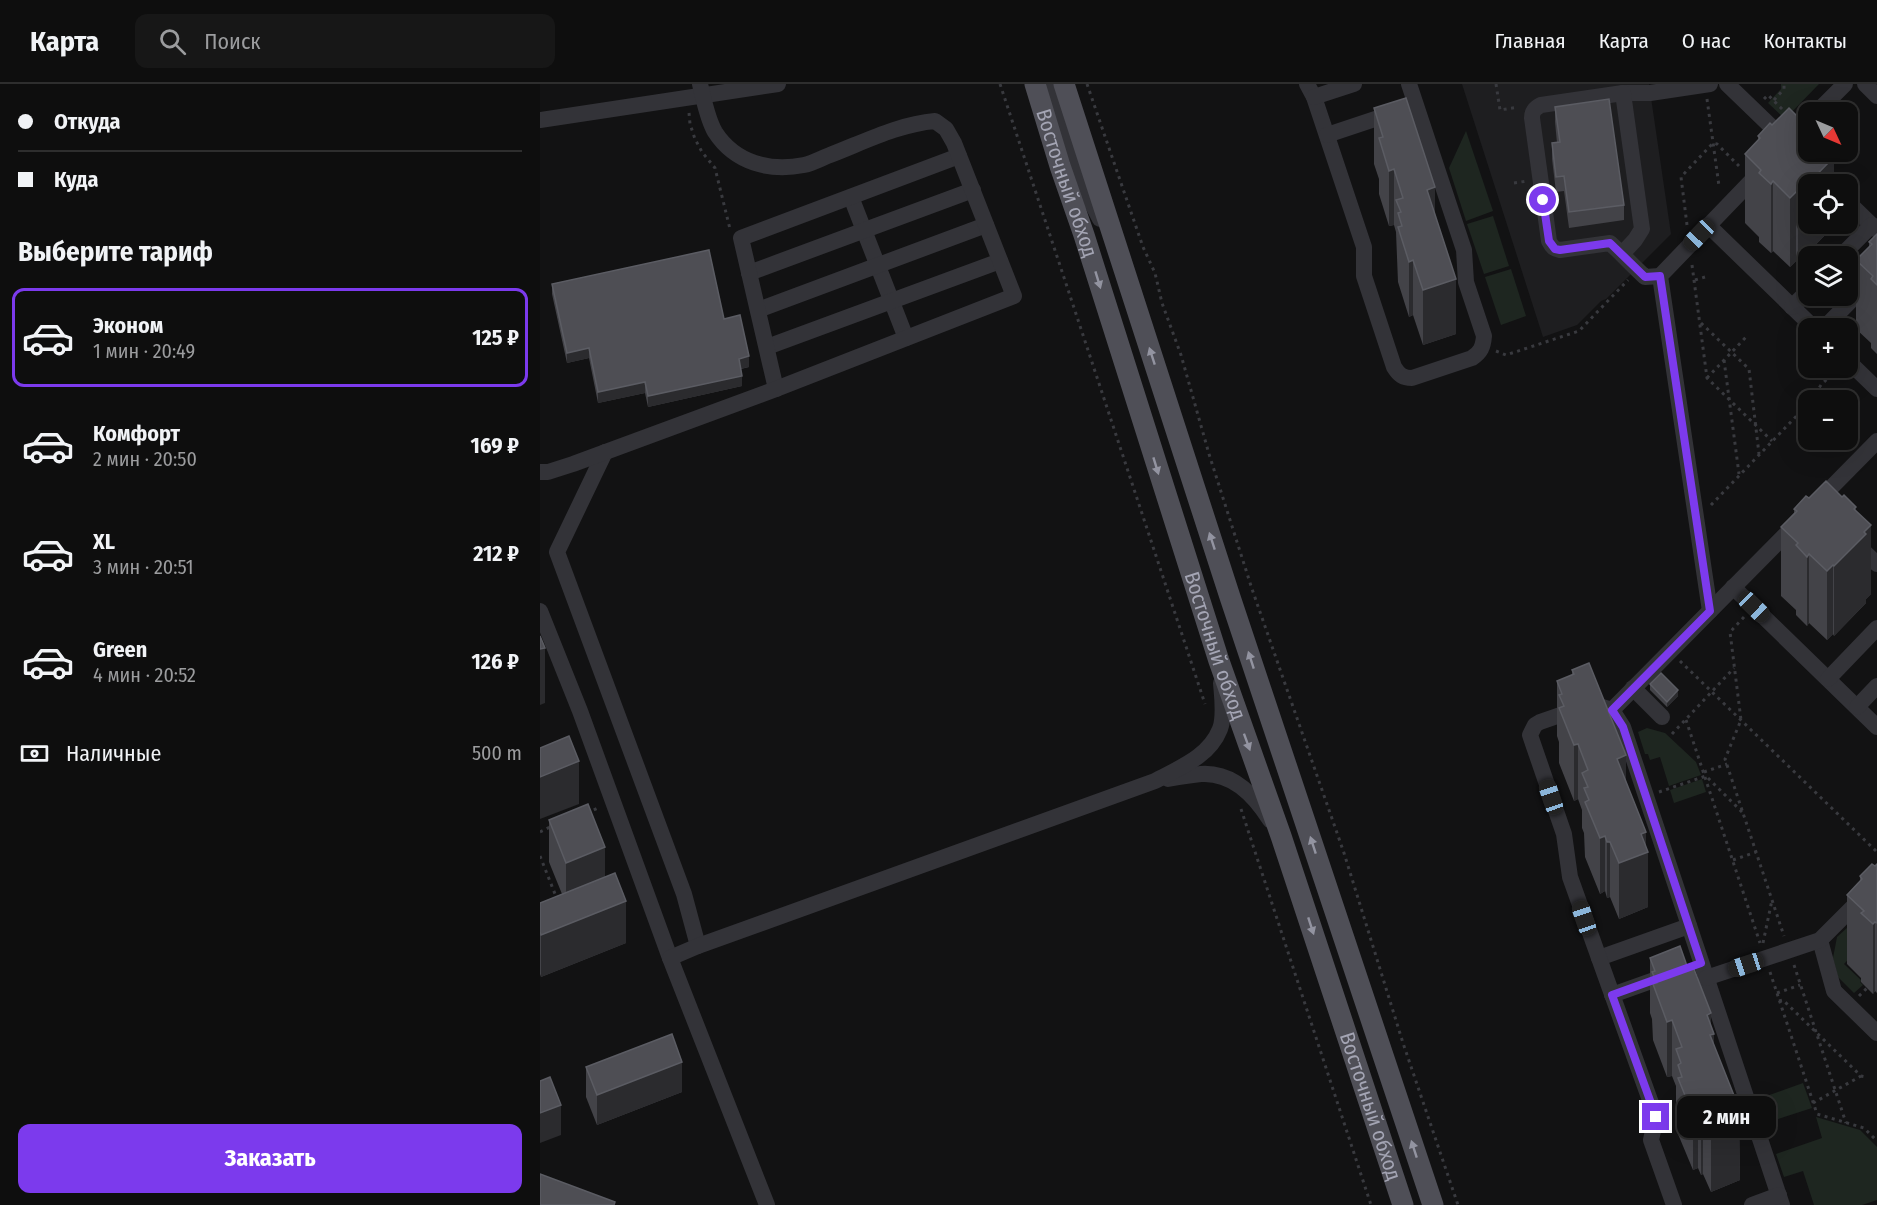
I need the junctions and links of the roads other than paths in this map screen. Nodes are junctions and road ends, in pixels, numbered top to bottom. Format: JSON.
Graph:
{"nodes":[{"id":1,"x":778,"y":84,"type":"edge"},
{"id":2,"x":1024,"y":84,"type":"edge"},
{"id":3,"x":1035,"y":84,"type":"edge"},
{"id":4,"x":1051,"y":84,"type":"edge"},
{"id":5,"x":1064,"y":84,"type":"edge"},
{"id":6,"x":1354,"y":84,"type":"edge"},
{"id":7,"x":1409,"y":84,"type":"edge"},
{"id":8,"x":1727,"y":84,"type":"edge"},
{"id":9,"x":1845,"y":84,"type":"edge"},
{"id":10,"x":1865,"y":84,"type":"edge"},
{"id":11,"x":1708,"y":89,"type":"edge"},
{"id":12,"x":701,"y":90,"type":"edge"},
{"id":13,"x":1310,"y":91,"type":"edge"},
{"id":14,"x":1623,"y":93,"type":"junction"},
{"id":15,"x":1877,"y":96,"type":"edge"},
{"id":16,"x":1827,"y":102,"type":"edge"},
{"id":17,"x":1416,"y":105,"type":"junction"},
{"id":18,"x":540,"y":120,"type":"edge"},
{"id":19,"x":1798,"y":133,"type":"edge"},
{"id":20,"x":1327,"y":135,"type":"junction"},
{"id":21,"x":1784,"y":151,"type":"junction"},
{"id":22,"x":959,"y":156,"type":"junction"},
{"id":23,"x":1060,"y":166,"type":"junction"},
{"id":24,"x":973,"y":190,"type":"junction"},
{"id":25,"x":850,"y":197,"type":"junction"},
{"id":26,"x":1858,"y":212,"type":"edge"},
{"id":27,"x":986,"y":225,"type":"junction"},
{"id":28,"x":1708,"y":225,"type":"junction"},
{"id":29,"x":1874,"y":227,"type":"edge"},
{"id":30,"x":864,"y":231,"type":"junction"},
{"id":31,"x":1852,"y":246,"type":"edge"},
{"id":32,"x":1118,"y":251,"type":"junction"},
{"id":33,"x":1622,"y":254,"type":"junction"},
{"id":34,"x":1000,"y":261,"type":"junction"},
{"id":35,"x":877,"y":265,"type":"junction"},
{"id":36,"x":749,"y":273,"type":"junction"},
{"id":37,"x":1877,"y":274,"type":"edge"},
{"id":38,"x":1660,"y":276,"type":"junction"},
{"id":39,"x":891,"y":301,"type":"junction"},
{"id":40,"x":1798,"y":301,"type":"edge"},
{"id":41,"x":1792,"y":307,"type":"junction"},
{"id":42,"x":758,"y":310,"type":"junction"},
{"id":43,"x":1804,"y":318,"type":"edge"},
{"id":44,"x":1834,"y":318,"type":"edge"},
{"id":45,"x":906,"y":339,"type":"junction"},
{"id":46,"x":766,"y":347,"type":"junction"},
{"id":47,"x":1858,"y":371,"type":"edge"},
{"id":48,"x":776,"y":389,"type":"junction"},
{"id":49,"x":1877,"y":389,"type":"edge"},
{"id":50,"x":1877,"y":441,"type":"edge"},
{"id":51,"x":605,"y":452,"type":"junction"},
{"id":52,"x":540,"y":472,"type":"edge"},
{"id":53,"x":1844,"y":532,"type":"edge"},
{"id":54,"x":1877,"y":564,"type":"edge"},
{"id":55,"x":1733,"y":587,"type":"junction"},
{"id":56,"x":540,"y":611,"type":"edge"},
{"id":57,"x":1710,"y":611,"type":"junction"},
{"id":58,"x":1877,"y":628,"type":"edge"},
{"id":59,"x":1219,"y":661,"type":"junction"},
{"id":60,"x":1828,"y":679,"type":"junction"},
{"id":61,"x":1877,"y":686,"type":"edge"},
{"id":62,"x":1634,"y":688,"type":"junction"},
{"id":63,"x":1857,"y":707,"type":"junction"},
{"id":64,"x":1612,"y":710,"type":"junction"},
{"id":65,"x":1662,"y":717,"type":"dead end"},
{"id":66,"x":1877,"y":726,"type":"edge"},
{"id":67,"x":1155,"y":781,"type":"junction"},
{"id":68,"x":1281,"y":836,"type":"junction"},
{"id":69,"x":1877,"y":883,"type":"edge"},
{"id":70,"x":1689,"y":926,"type":"junction"},
{"id":71,"x":1820,"y":940,"type":"junction"},
{"id":72,"x":698,"y":946,"type":"junction"},
{"id":73,"x":670,"y":958,"type":"junction"},
{"id":74,"x":1599,"y":958,"type":"junction"},
{"id":75,"x":1704,"y":970,"type":"junction"},
{"id":76,"x":1612,"y":995,"type":"junction"},
{"id":77,"x":1877,"y":1033,"type":"edge"},
{"id":78,"x":1780,"y":1200,"type":"edge"},
{"id":79,"x":768,"y":1205,"type":"edge"},
{"id":80,"x":1403,"y":1205,"type":"edge"},
{"id":81,"x":1433,"y":1205,"type":"edge"},
{"id":82,"x":1674,"y":1205,"type":"edge"},
{"id":83,"x":1752,"y":1205,"type":"edge"}],
"edges":[{"from":1,"to":12,"type":"lane"},
{"from":2,"to":23,"type":"lane"},
{"from":3,"to":23,"type":"main road","name":"Восточный обход"},
{"from":4,"to":32,"type":"lane"},
{"from":5,"to":32,"type":"main road","name":"Восточный обход"},
{"from":6,"to":13,"type":"lane"},
{"from":7,"to":17,"type":"lane"},
{"from":8,"to":21,"type":"lane"},
{"from":9,"to":16,"type":"lane"},
{"from":10,"to":15,"type":"lane"},
{"from":11,"to":14,"type":"lane"},
{"from":12,"to":18,"type":"lane"},
{"from":12,"to":22,"type":"lane"},
{"from":13,"to":20,"type":"lane"},
{"from":14,"to":33,"type":"lane"},
{"from":14,"to":33,"type":"lane"},
{"from":17,"to":20,"type":"lane"},
{"from":17,"to":20,"type":"lane"},
{"from":19,"to":21,"type":"lane"},
{"from":21,"to":28,"type":"lane"},
{"from":22,"to":24,"type":"lane"},
{"from":22,"to":25,"type":"lane"},
{"from":23,"to":59,"type":"main road","name":"Восточный обход","one_way":true},
{"from":24,"to":27,"type":"lane"},
{"from":24,"to":30,"type":"lane"},
{"from":25,"to":30,"type":"lane"},
{"from":25,"to":36,"type":"lane"},
{"from":26,"to":29,"type":"lane"},
{"from":27,"to":34,"type":"lane"},
{"from":27,"to":35,"type":"lane"},
{"from":28,"to":38,"type":"lane"},
{"from":28,"to":41,"type":"lane"},
{"from":29,"to":31,"type":"lane"},
{"from":30,"to":35,"type":"lane"},
{"from":30,"to":36,"type":"lane"},
{"from":81,"to":32,"type":"main road","name":"Восточный обход","one_way":true},
{"from":33,"to":38,"type":"lane"},
{"from":34,"to":39,"type":"lane"},
{"from":34,"to":45,"type":"lane"},
{"from":35,"to":39,"type":"lane"},
{"from":35,"to":42,"type":"lane"},
{"from":36,"to":42,"type":"lane"},
{"from":37,"to":44,"type":"lane"},
{"from":38,"to":57,"type":"lane"},
{"from":39,"to":45,"type":"lane"},
{"from":39,"to":46,"type":"lane"},
{"from":40,"to":41,"type":"lane"},
{"from":41,"to":43,"type":"lane"},
{"from":42,"to":46,"type":"lane"},
{"from":45,"to":48,"type":"lane"},
{"from":46,"to":48,"type":"lane"},
{"from":47,"to":49,"type":"lane"},
{"from":48,"to":51,"type":"lane"},
{"from":50,"to":55,"type":"lane"},
{"from":51,"to":52,"type":"lane"},
{"from":51,"to":72,"type":"lane"},
{"from":53,"to":54,"type":"lane"},
{"from":55,"to":57,"type":"lane"},
{"from":55,"to":60,"type":"lane"},
{"from":56,"to":73,"type":"lane"},
{"from":57,"to":62,"type":"lane"},
{"from":58,"to":60,"type":"lane"},
{"from":59,"to":67,"type":"lane"},
{"from":59,"to":68,"type":"main road","name":"Восточный обход","one_way":true},
{"from":60,"to":63,"type":"lane"},
{"from":61,"to":63,"type":"lane"},
{"from":62,"to":64,"type":"lane"},
{"from":62,"to":65,"type":"lane"},
{"from":63,"to":66,"type":"lane"},
{"from":64,"to":70,"type":"lane"},
{"from":64,"to":74,"type":"lane"},
{"from":67,"to":68,"type":"lane"},
{"from":67,"to":72,"type":"lane"},
{"from":68,"to":80,"type":"main road","name":"Восточный обход","one_way":true},
{"from":69,"to":71,"type":"lane"},
{"from":70,"to":74,"type":"lane"},
{"from":70,"to":75,"type":"lane"},
{"from":71,"to":75,"type":"lane"},
{"from":71,"to":77,"type":"lane"},
{"from":72,"to":73,"type":"lane"},
{"from":73,"to":79,"type":"lane"},
{"from":74,"to":76,"type":"lane"},
{"from":75,"to":76,"type":"lane"},
{"from":75,"to":78,"type":"lane"},
{"from":76,"to":82,"type":"lane"},
{"from":78,"to":83,"type":"lane"}]}
